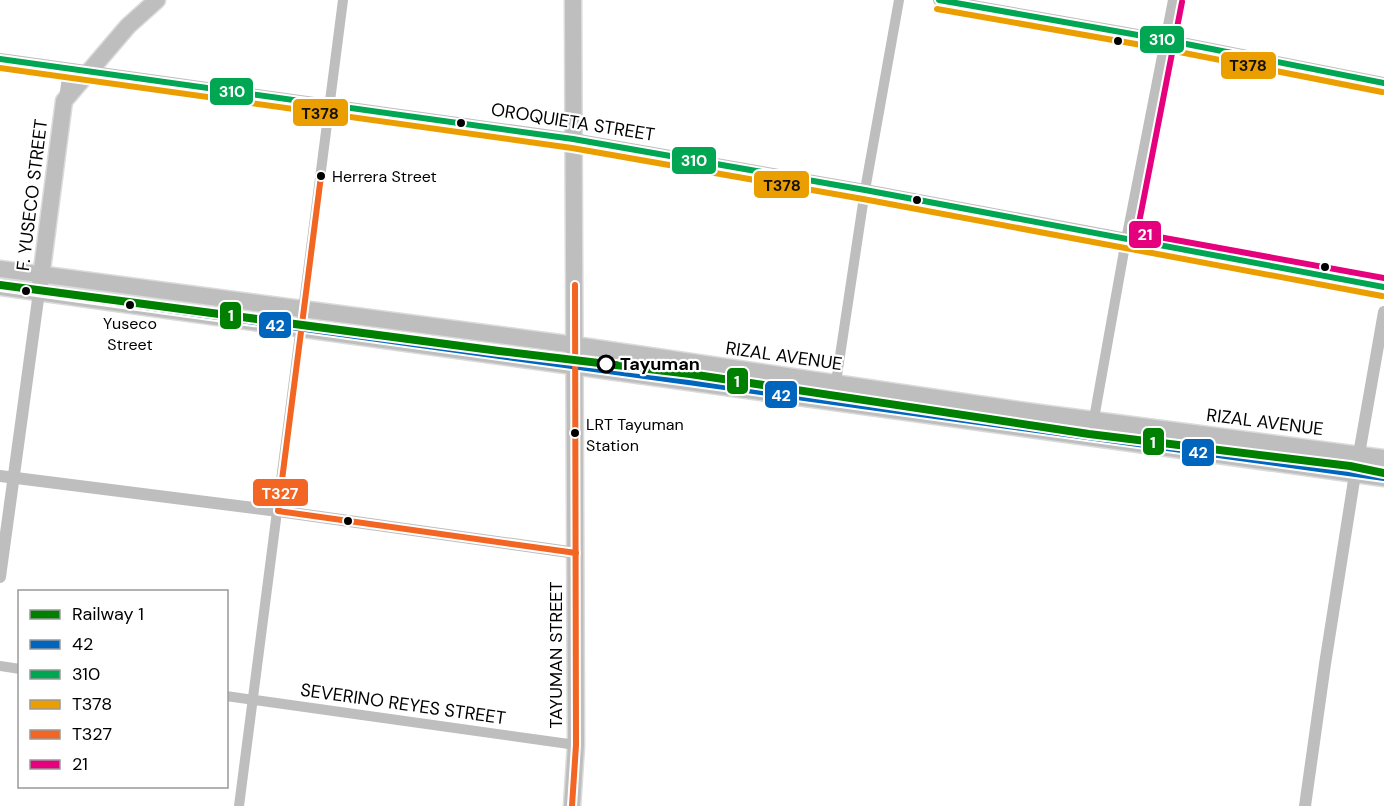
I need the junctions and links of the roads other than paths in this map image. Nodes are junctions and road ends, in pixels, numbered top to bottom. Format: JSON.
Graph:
{"nodes":[{"id":1,"x":157,"y":0,"type":"edge"},
{"id":2,"x":343,"y":0,"type":"edge"},
{"id":3,"x":573,"y":0,"type":"edge"},
{"id":4,"x":899,"y":0,"type":"edge"},
{"id":5,"x":939,"y":0,"type":"edge"},
{"id":6,"x":1173,"y":0,"type":"edge"},
{"id":7,"x":1166,"y":40,"type":"junction"},
{"id":8,"x":0,"y":59,"type":"edge"},
{"id":9,"x":68,"y":68,"type":"junction"},
{"id":10,"x":87,"y":71,"type":"junction"},
{"id":11,"x":1384,"y":83,"type":"edge"},
{"id":12,"x":64,"y":101,"type":"junction"},
{"id":13,"x":330,"y":104,"type":"junction"},
{"id":14,"x":573,"y":139,"type":"junction"},
{"id":15,"x":865,"y":190,"type":"junction"},
{"id":16,"x":1126,"y":240,"type":"junction"},
{"id":17,"x":0,"y":269,"type":"edge"},
{"id":18,"x":41,"y":274,"type":"junction"},
{"id":19,"x":0,"y":287,"type":"edge"},
{"id":20,"x":1384,"y":287,"type":"edge"},
{"id":21,"x":39,"y":292,"type":"junction"},
{"id":22,"x":304,"y":310,"type":"junction"},
{"id":23,"x":1384,"y":312,"type":"edge"},
{"id":24,"x":302,"y":329,"type":"junction"},
{"id":25,"x":575,"y":345,"type":"junction"},
{"id":26,"x":575,"y":367,"type":"junction"},
{"id":27,"x":836,"y":382,"type":"junction"},
{"id":28,"x":832,"y":402,"type":"junction"},
{"id":29,"x":1094,"y":420,"type":"junction"},
{"id":30,"x":1090,"y":439,"type":"junction"},
{"id":31,"x":1359,"y":454,"type":"junction"},
{"id":32,"x":1384,"y":458,"type":"edge"},
{"id":33,"x":1355,"y":474,"type":"junction"},
{"id":34,"x":0,"y":476,"type":"edge"},
{"id":35,"x":13,"y":478,"type":"junction"},
{"id":36,"x":1384,"y":478,"type":"edge"},
{"id":37,"x":278,"y":511,"type":"junction"},
{"id":38,"x":576,"y":553,"type":"junction"},
{"id":39,"x":0,"y":577,"type":"edge"},
{"id":40,"x":0,"y":666,"type":"edge"},
{"id":41,"x":18,"y":669,"type":"edge"},
{"id":42,"x":228,"y":696,"type":"edge"},
{"id":43,"x":254,"y":699,"type":"junction"},
{"id":44,"x":576,"y":745,"type":"junction"},
{"id":45,"x":239,"y":806,"type":"edge"},
{"id":46,"x":572,"y":806,"type":"edge"},
{"id":47,"x":1305,"y":806,"type":"edge"}],
"edges":[{"from":1,"to":10,"type":"main road"},
{"from":2,"to":13,"type":"street"},
{"from":3,"to":14,"type":"main road","name":"TAYUMAN STREET"},
{"from":4,"to":15,"type":"street"},
{"from":5,"to":7,"type":"street"},
{"from":6,"to":7,"type":"street"},
{"from":7,"to":11,"type":"street"},
{"from":7,"to":16,"type":"street"},
{"from":8,"to":9,"type":"street","name":"OROQUIETA STREET"},
{"from":9,"to":10,"type":"street","name":"OROQUIETA STREET"},
{"from":9,"to":12,"type":"street","name":"F. YUSECO STREET"},
{"from":10,"to":12,"type":"main road"},
{"from":10,"to":13,"type":"street","name":"OROQUIETA STREET"},
{"from":12,"to":18,"type":"main road","name":"F. YUSECO STREET"},
{"from":13,"to":14,"type":"street","name":"OROQUIETA STREET"},
{"from":13,"to":22,"type":"street"},
{"from":14,"to":15,"type":"street","name":"OROQUIETA STREET"},
{"from":14,"to":25,"type":"main road","name":"TAYUMAN STREET"},
{"from":15,"to":16,"type":"street","name":"OROQUIETA STREET"},
{"from":15,"to":27,"type":"street"},
{"from":16,"to":20,"type":"street","name":"OROQUIETA STREET"},
{"from":16,"to":29,"type":"street"},
{"from":17,"to":18,"type":"main road","name":"RIZAL AVENUE"},
{"from":18,"to":21,"type":"main road","name":"F. YUSECO STREET"},
{"from":18,"to":22,"type":"main road","name":"RIZAL AVENUE"},
{"from":19,"to":21,"type":"main road"},
{"from":21,"to":24,"type":"main road"},
{"from":21,"to":35,"type":"street","name":"F. YUSECO STREET"},
{"from":22,"to":24,"type":"street"},
{"from":22,"to":25,"type":"main road","name":"RIZAL AVENUE"},
{"from":23,"to":31,"type":"street"},
{"from":24,"to":26,"type":"main road"},
{"from":24,"to":37,"type":"street"},
{"from":25,"to":26,"type":"main road","name":"TAYUMAN STREET"},
{"from":25,"to":27,"type":"main road","name":"RIZAL AVENUE"},
{"from":26,"to":28,"type":"main road"},
{"from":26,"to":38,"type":"main road","name":"TAYUMAN STREET"},
{"from":27,"to":28,"type":"street"},
{"from":27,"to":29,"type":"main road","name":"RIZAL AVENUE"},
{"from":28,"to":30,"type":"main road"},
{"from":29,"to":30,"type":"street"},
{"from":29,"to":31,"type":"main road","name":"RIZAL AVENUE"},
{"from":30,"to":33,"type":"main road"},
{"from":31,"to":32,"type":"main road","name":"RIZAL AVENUE"},
{"from":31,"to":33,"type":"street"},
{"from":33,"to":36,"type":"main road"},
{"from":33,"to":47,"type":"street"},
{"from":34,"to":35,"type":"street"},
{"from":35,"to":37,"type":"street"},
{"from":35,"to":39,"type":"street","name":"F. YUSECO STREET"},
{"from":37,"to":38,"type":"street"},
{"from":37,"to":43,"type":"street"},
{"from":38,"to":44,"type":"main road","name":"TAYUMAN STREET"},
{"from":40,"to":41,"type":"street"},
{"from":42,"to":43,"type":"street","name":"SEVERINO REYES STREET"},
{"from":43,"to":44,"type":"street","name":"SEVERINO REYES STREET"},
{"from":43,"to":45,"type":"street"},
{"from":44,"to":46,"type":"main road","name":"TAYUMAN STREET"}]}
